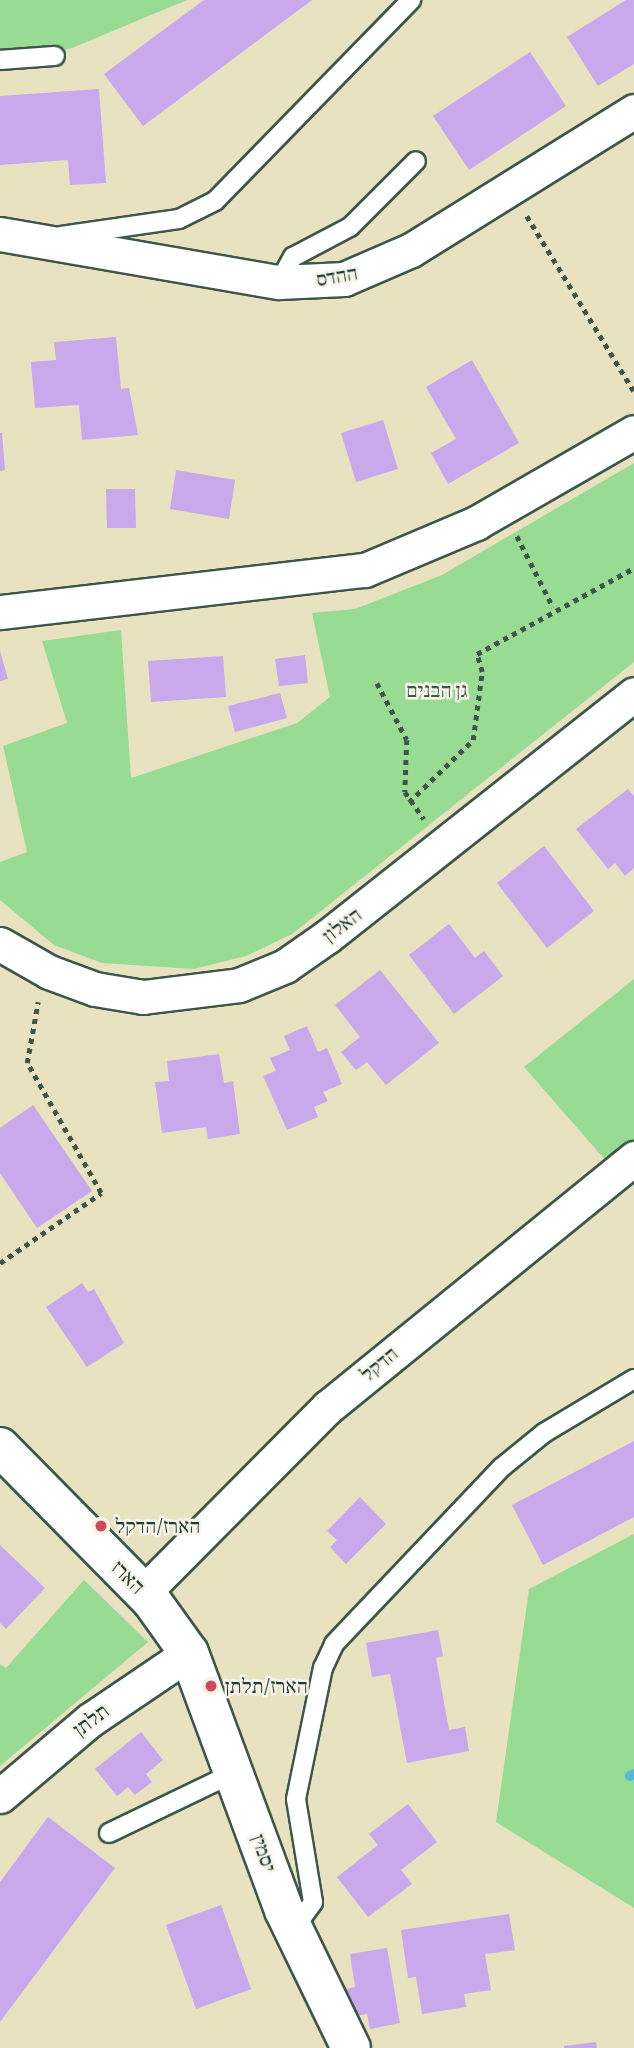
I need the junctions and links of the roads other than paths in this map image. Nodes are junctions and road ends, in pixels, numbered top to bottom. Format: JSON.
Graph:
{"nodes":[{"id":1,"x":411,"y":0,"type":"edge"},
{"id":2,"x":55,"y":56,"type":"dead end"},
{"id":3,"x":0,"y":60,"type":"edge"},
{"id":4,"x":634,"y":111,"type":"edge"},
{"id":5,"x":416,"y":161,"type":"dead end"},
{"id":6,"x":0,"y":234,"type":"edge"},
{"id":7,"x":44,"y":241,"type":"junction"},
{"id":8,"x":279,"y":282,"type":"junction"},
{"id":9,"x":634,"y":432,"type":"edge"},
{"id":10,"x":0,"y":612,"type":"edge"},
{"id":11,"x":634,"y":694,"type":"edge"},
{"id":12,"x":0,"y":944,"type":"edge"},
{"id":13,"x":634,"y":1158,"type":"edge"},
{"id":14,"x":634,"y":1379,"type":"edge"},
{"id":15,"x":0,"y":1447,"type":"edge"},
{"id":16,"x":144,"y":1592,"type":"junction"},
{"id":17,"x":189,"y":1653,"type":"junction"},
{"id":18,"x":236,"y":1772,"type":"junction"},
{"id":19,"x":0,"y":1796,"type":"edge"},
{"id":20,"x":108,"y":1833,"type":"dead end"},
{"id":21,"x":293,"y":1931,"type":"junction"},
{"id":22,"x":351,"y":2048,"type":"edge"}],
"edges":[{"from":1,"to":7,"type":"lane"},
{"from":2,"to":3,"type":"lane"},
{"from":4,"to":8,"type":"street","name":"ההדס"},
{"from":5,"to":8,"type":"lane"},
{"from":6,"to":7,"type":"street","name":"ההדס"},
{"from":7,"to":8,"type":"street","name":"ההדס"},
{"from":9,"to":10,"type":"street"},
{"from":11,"to":12,"type":"street","name":"האלון"},
{"from":13,"to":16,"type":"street","name":"הדקל"},
{"from":14,"to":21,"type":"lane"},
{"from":15,"to":16,"type":"street","name":"הארז"},
{"from":16,"to":17,"type":"street","name":"הארז"},
{"from":17,"to":18,"type":"street","name":"יסמין"},
{"from":17,"to":19,"type":"street","name":"תלתן"},
{"from":18,"to":20,"type":"lane"},
{"from":18,"to":21,"type":"street","name":"יסמין"},
{"from":21,"to":22,"type":"street","name":"יסמין"}]}
